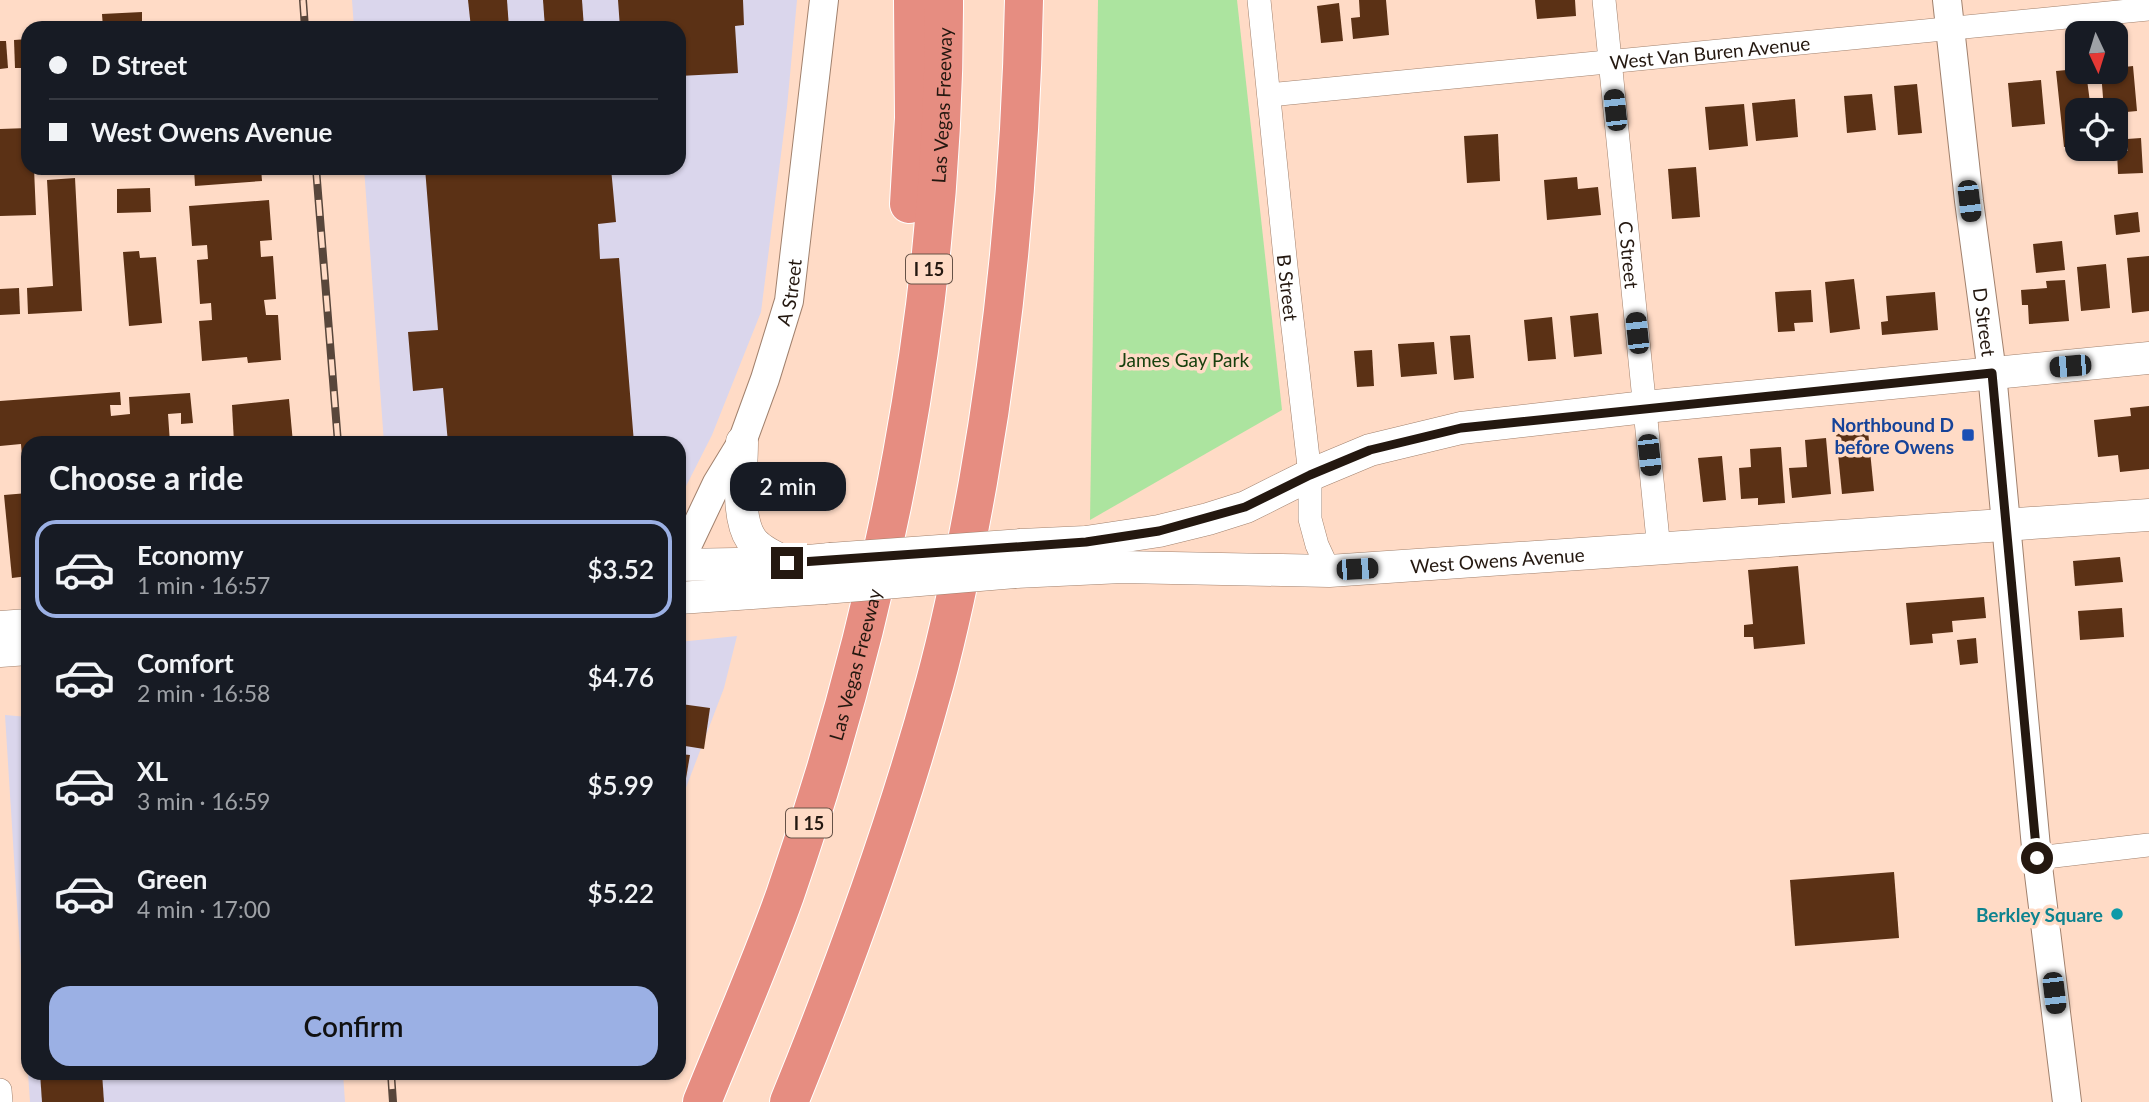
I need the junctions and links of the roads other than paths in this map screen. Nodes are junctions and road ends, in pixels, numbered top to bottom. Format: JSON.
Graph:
{"nodes":[{"id":1,"x":824,"y":0,"type":"edge"},
{"id":2,"x":914,"y":0,"type":"edge"},
{"id":3,"x":944,"y":0,"type":"edge"},
{"id":4,"x":1024,"y":0,"type":"edge"},
{"id":5,"x":1259,"y":0,"type":"edge"},
{"id":6,"x":1604,"y":0,"type":"edge"},
{"id":7,"x":2149,"y":9,"type":"edge"},
{"id":8,"x":1949,"y":13,"type":"edge"},
{"id":9,"x":1610,"y":61,"type":"junction"},
{"id":10,"x":1269,"y":94,"type":"junction"},
{"id":11,"x":2149,"y":358,"type":"edge"},
{"id":12,"x":1992,"y":373,"type":"junction"},
{"id":13,"x":1645,"y":407,"type":"junction"},
{"id":14,"x":743,"y":442,"type":"junction"},
{"id":15,"x":1310,"y":475,"type":"junction"},
{"id":16,"x":2149,"y":515,"type":"edge"},
{"id":17,"x":2006,"y":527,"type":"junction"},
{"id":18,"x":885,"y":534,"type":"junction"},
{"id":19,"x":686,"y":549,"type":"edge"},
{"id":20,"x":1659,"y":550,"type":"junction"},
{"id":21,"x":1018,"y":559,"type":"junction"},
{"id":22,"x":787,"y":563,"type":"junction"},
{"id":23,"x":686,"y":564,"type":"edge"},
{"id":24,"x":1329,"y":571,"type":"junction"},
{"id":25,"x":827,"y":574,"type":"junction"},
{"id":26,"x":686,"y":597,"type":"edge"},
{"id":27,"x":21,"y":626,"type":"edge"},
{"id":28,"x":0,"y":627,"type":"edge"},
{"id":29,"x":21,"y":650,"type":"edge"},
{"id":30,"x":0,"y":651,"type":"edge"},
{"id":31,"x":2149,"y":845,"type":"edge"},
{"id":32,"x":2037,"y":858,"type":"junction"},
{"id":33,"x":0,"y":1090,"type":"edge"},
{"id":34,"x":1,"y":1102,"type":"edge"},
{"id":35,"x":702,"y":1102,"type":"edge"},
{"id":36,"x":789,"y":1102,"type":"edge"},
{"id":37,"x":2067,"y":1102,"type":"edge"}],
"edges":[{"from":1,"to":14,"type":"street","name":"A Street"},
{"from":2,"to":18,"type":"highway"},
{"from":3,"to":18,"type":"highway","name":"Las Vegas Freeway","number":"I 15"},
{"from":4,"to":36,"type":"highway"},
{"from":5,"to":10,"type":"street","name":"B Street"},
{"from":6,"to":9,"type":"street","name":"C Street"},
{"from":7,"to":8,"type":"street","name":"West Van Buren Avenue"},
{"from":8,"to":9,"type":"street","name":"West Van Buren Avenue"},
{"from":8,"to":12,"type":"street","name":"D Street"},
{"from":9,"to":10,"type":"street","name":"West Van Buren Avenue"},
{"from":9,"to":13,"type":"street","name":"C Street"},
{"from":10,"to":15,"type":"street","name":"B Street"},
{"from":11,"to":12,"type":"main road","name":"West Owens Avenue"},
{"from":12,"to":13,"type":"main road","name":"West Owens Avenue"},
{"from":12,"to":17,"type":"street","name":"D Street"},
{"from":13,"to":15,"type":"main road","name":"West Owens Avenue"},
{"from":13,"to":20,"type":"street","name":"C Street"},
{"from":14,"to":19,"type":"street","name":"A Street"},
{"from":14,"to":22,"type":"main road"},
{"from":15,"to":21,"type":"main road","name":"West Owens Avenue"},
{"from":15,"to":24,"type":"street","name":"B Street"},
{"from":16,"to":17,"type":"main road","name":"West Owens Avenue"},
{"from":17,"to":20,"type":"main road","name":"West Owens Avenue"},
{"from":17,"to":32,"type":"street","name":"D Street"},
{"from":18,"to":35,"type":"highway","name":"Las Vegas Freeway","number":"I 15"},
{"from":20,"to":24,"type":"main road","name":"West Owens Avenue"},
{"from":21,"to":24,"type":"main road","name":"West Owens Avenue"},
{"from":21,"to":25,"type":"main road","name":"West Owens Avenue","bridge":true},
{"from":22,"to":23,"type":"main road","name":"West Owens Avenue"},
{"from":22,"to":25,"type":"main road","name":"West Owens Avenue"},
{"from":25,"to":26,"type":"main road","name":"West Owens Avenue"},
{"from":27,"to":28,"type":"main road"},
{"from":29,"to":30,"type":"main road"},
{"from":31,"to":32,"type":"street"},
{"from":32,"to":37,"type":"street","name":"D Street"},
{"from":33,"to":34,"type":"street"}]}
